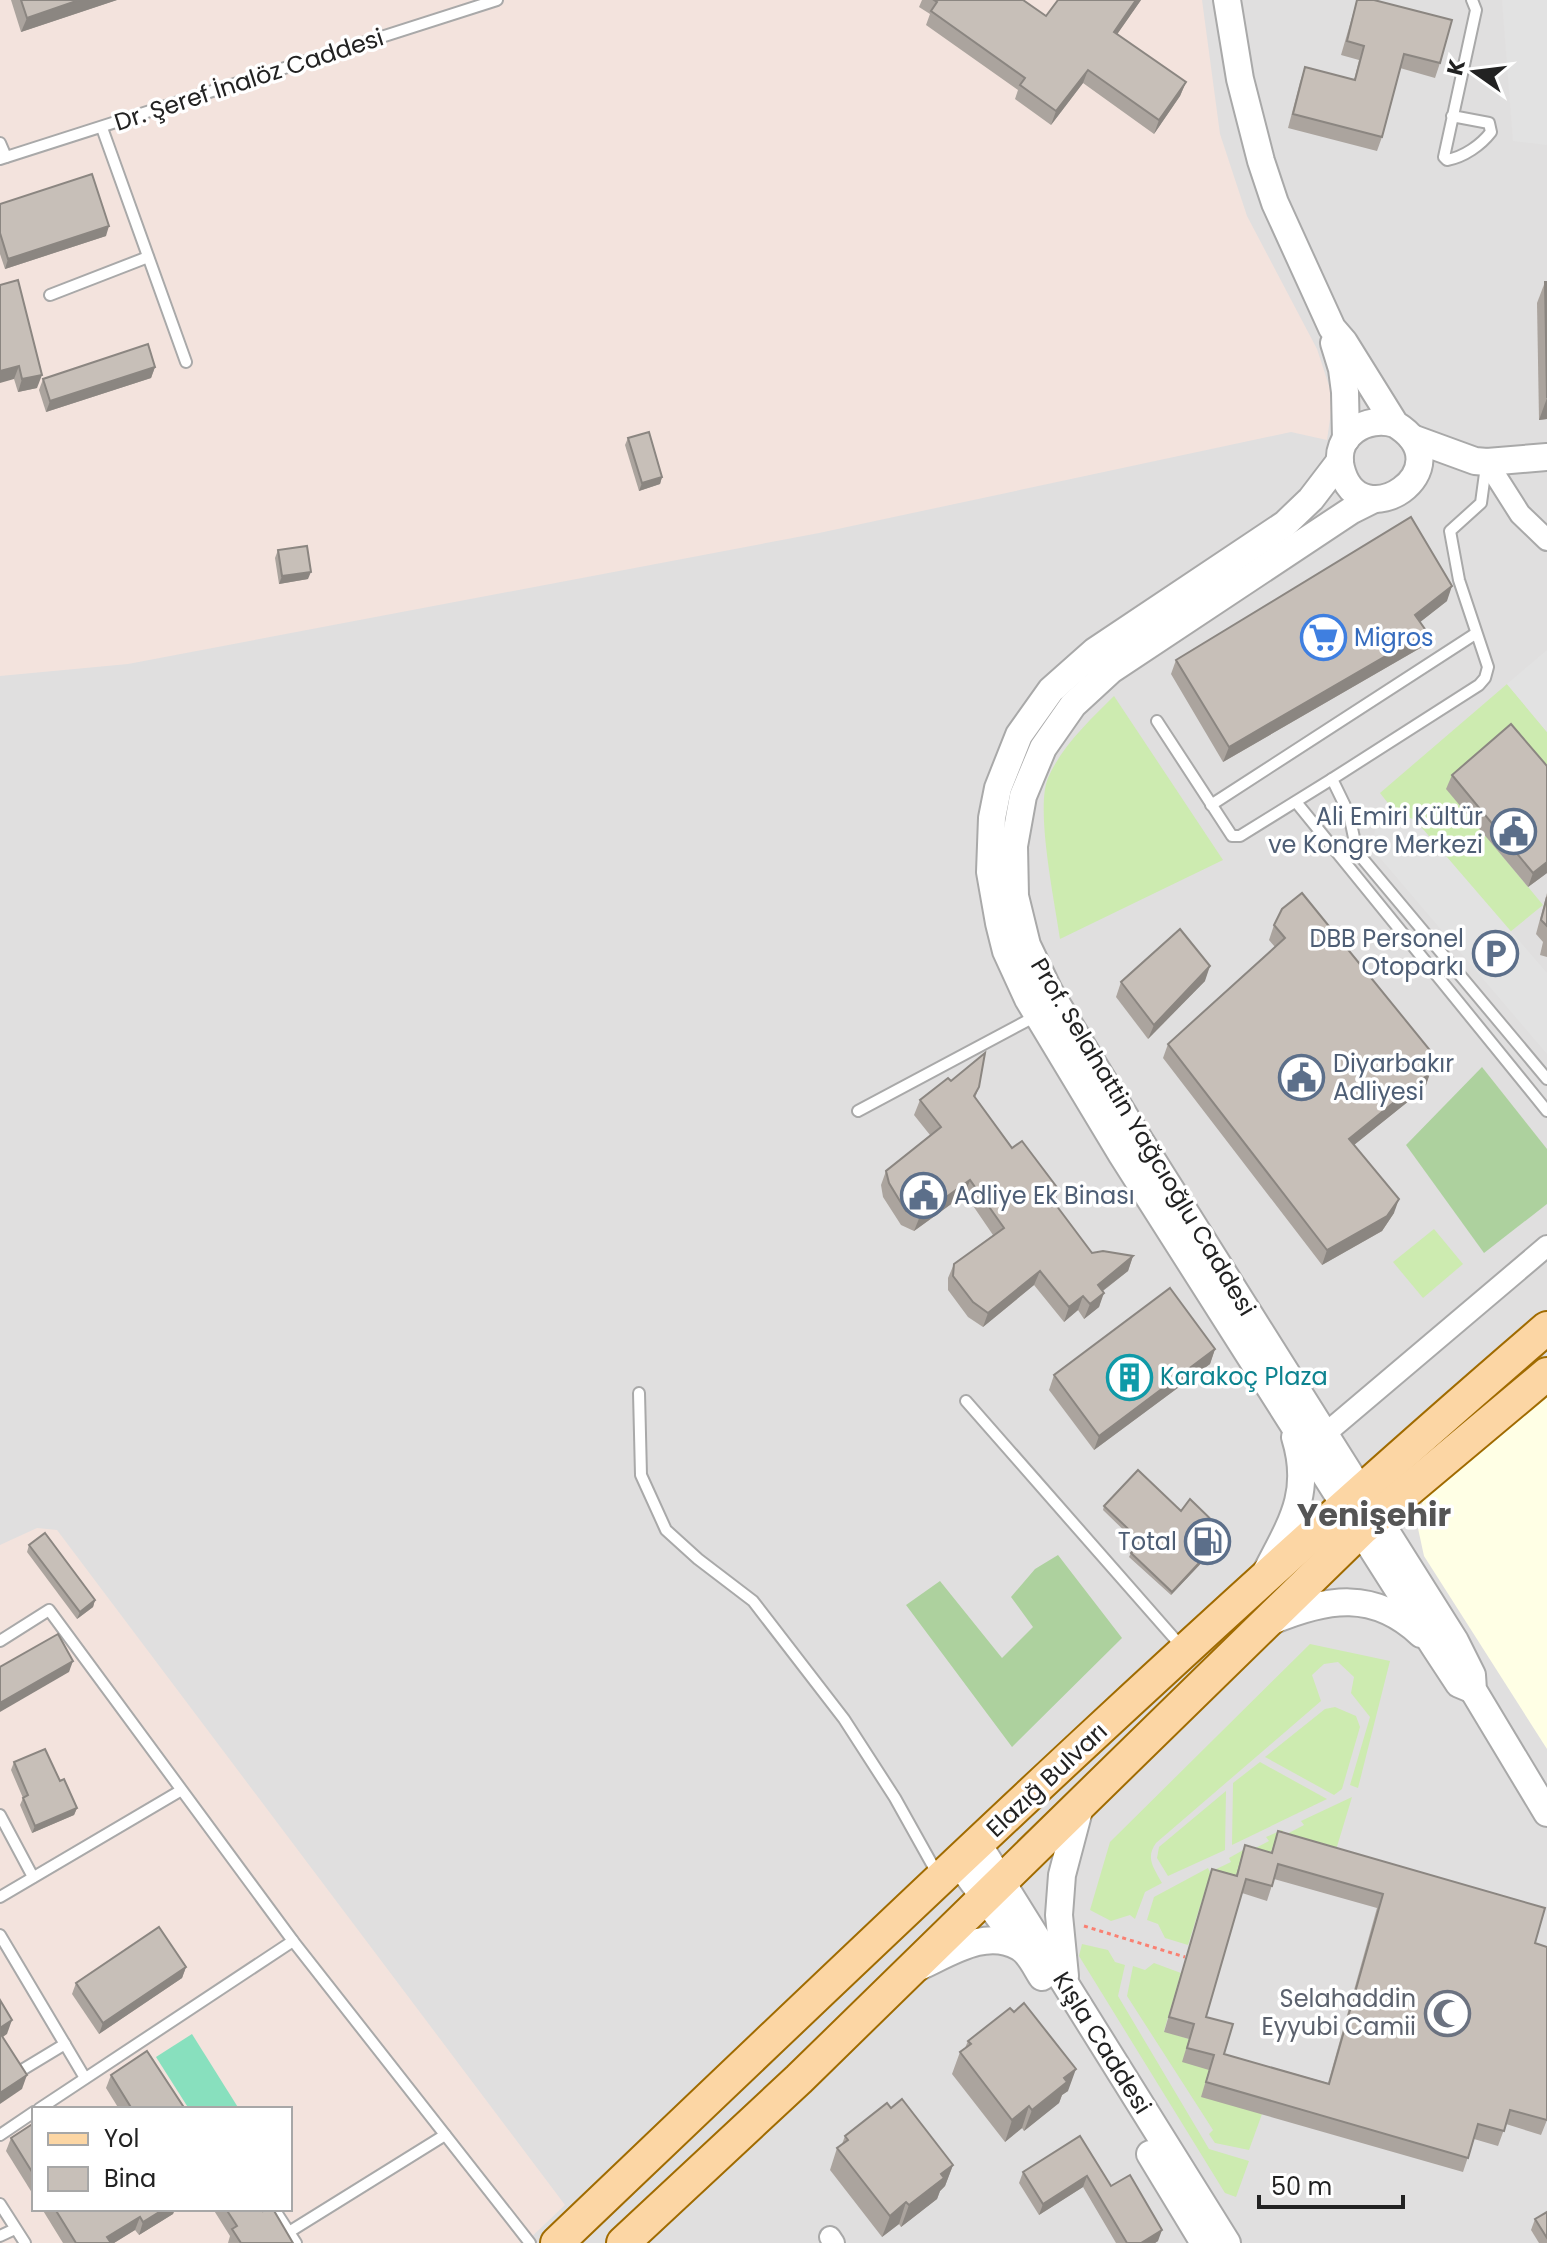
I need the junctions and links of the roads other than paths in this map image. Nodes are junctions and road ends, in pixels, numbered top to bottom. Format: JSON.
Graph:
{"nodes":[{"id":1,"x":497,"y":0,"type":"edge"},
{"id":2,"x":1227,"y":0,"type":"edge"},
{"id":3,"x":1472,"y":0,"type":"edge"},
{"id":4,"x":1452,"y":116,"type":"junction"},
{"id":5,"x":102,"y":128,"type":"junction"},
{"id":6,"x":0,"y":143,"type":"edge"},
{"id":7,"x":3,"y":158,"type":"edge"},
{"id":8,"x":148,"y":257,"type":"junction"},
{"id":9,"x":50,"y":295,"type":"dead end"},
{"id":10,"x":1332,"y":328,"type":"junction"},
{"id":11,"x":186,"y":362,"type":"dead end"},
{"id":12,"x":1404,"y":431,"type":"junction"},
{"id":13,"x":1343,"y":450,"type":"junction"},
{"id":14,"x":1547,"y":457,"type":"edge"},
{"id":15,"x":1481,"y":462,"type":"junction"},
{"id":16,"x":1413,"y":481,"type":"junction"},
{"id":17,"x":1374,"y":499,"type":"junction"},
{"id":18,"x":1547,"y":540,"type":"edge"},
{"id":19,"x":1475,"y":634,"type":"junction"},
{"id":20,"x":1157,"y":721,"type":"dead end"},
{"id":21,"x":1332,"y":779,"type":"junction"},
{"id":22,"x":1296,"y":802,"type":"junction"},
{"id":23,"x":1211,"y":805,"type":"junction"},
{"id":24,"x":1038,"y":1015,"type":"junction"},
{"id":25,"x":1547,"y":1079,"type":"edge"},
{"id":26,"x":858,"y":1111,"type":"dead end"},
{"id":27,"x":1547,"y":1111,"type":"edge"},
{"id":28,"x":1547,"y":1246,"type":"edge"},
{"id":29,"x":1547,"y":1328,"type":"edge"},
{"id":30,"x":1547,"y":1374,"type":"edge"},
{"id":31,"x":639,"y":1393,"type":"dead end"},
{"id":32,"x":966,"y":1401,"type":"dead end"},
{"id":33,"x":1286,"y":1411,"type":"junction"},
{"id":34,"x":1325,"y":1434,"type":"junction"},
{"id":35,"x":1361,"y":1509,"type":"junction"},
{"id":36,"x":1261,"y":1582,"type":"junction"},
{"id":37,"x":1262,"y":1626,"type":"junction"},
{"id":38,"x":0,"y":1641,"type":"edge"},
{"id":39,"x":1434,"y":1646,"type":"junction"},
{"id":40,"x":1186,"y":1651,"type":"junction"},
{"id":41,"x":1473,"y":1690,"type":"junction"},
{"id":42,"x":180,"y":1791,"type":"junction"},
{"id":43,"x":1081,"y":1803,"type":"junction"},
{"id":44,"x":1547,"y":1813,"type":"edge"},
{"id":45,"x":0,"y":1815,"type":"edge"},
{"id":46,"x":958,"y":1862,"type":"junction"},
{"id":47,"x":33,"y":1877,"type":"junction"},
{"id":48,"x":993,"y":1890,"type":"junction"},
{"id":49,"x":0,"y":1897,"type":"edge"},
{"id":50,"x":0,"y":1935,"type":"edge"},
{"id":51,"x":293,"y":1941,"type":"junction"},
{"id":52,"x":1022,"y":1948,"type":"junction"},
{"id":53,"x":909,"y":1972,"type":"junction"},
{"id":54,"x":1065,"y":1984,"type":"junction"},
{"id":55,"x":65,"y":2044,"type":"junction"},
{"id":56,"x":22,"y":2070,"type":"edge"},
{"id":57,"x":85,"y":2078,"type":"junction"},
{"id":58,"x":42,"y":2107,"type":"edge"},
{"id":59,"x":32,"y":2114,"type":"edge"},
{"id":60,"x":0,"y":2135,"type":"edge"},
{"id":61,"x":445,"y":2135,"type":"junction"},
{"id":62,"x":0,"y":2204,"type":"edge"},
{"id":63,"x":275,"y":2211,"type":"edge"},
{"id":64,"x":15,"y":2229,"type":"junction"},
{"id":65,"x":289,"y":2232,"type":"junction"},
{"id":66,"x":0,"y":2236,"type":"edge"},
{"id":67,"x":25,"y":2243,"type":"edge"},
{"id":68,"x":296,"y":2243,"type":"edge"},
{"id":69,"x":530,"y":2243,"type":"edge"},
{"id":70,"x":557,"y":2243,"type":"edge"},
{"id":71,"x":623,"y":2243,"type":"edge"},
{"id":72,"x":1204,"y":2243,"type":"edge"},
{"id":73,"x":1227,"y":2243,"type":"edge"}],
"edges":[{"from":1,"to":5,"type":"lane","name":"Dr. Şeref İnalöz Caddesi"},
{"from":2,"to":10,"type":"street"},
{"from":3,"to":4,"type":"lane"},
{"from":4,"to":4,"type":"lane"},
{"from":5,"to":7,"type":"lane","name":"Dr. Şeref İnalöz Caddesi"},
{"from":5,"to":8,"type":"lane"},
{"from":6,"to":7,"type":"lane"},
{"from":8,"to":9,"type":"lane"},
{"from":8,"to":11,"type":"lane"},
{"from":10,"to":12,"type":"street"},
{"from":10,"to":13,"type":"street"},
{"from":12,"to":13,"type":"street"},
{"from":12,"to":15,"type":"street"},
{"from":12,"to":16,"type":"street"},
{"from":13,"to":17,"type":"street"},
{"from":13,"to":24,"type":"street","name":"Prof. Selahattin Yağcıoğlu Caddesi"},
{"from":14,"to":15,"type":"street"},
{"from":15,"to":16,"type":"street"},
{"from":15,"to":18,"type":"street"},
{"from":15,"to":19,"type":"lane"},
{"from":16,"to":17,"type":"street"},
{"from":17,"to":34,"type":"street","name":"Prof. Selahattin Yağcıoğlu Caddesi"},
{"from":19,"to":21,"type":"lane"},
{"from":19,"to":23,"type":"lane"},
{"from":20,"to":23,"type":"lane"},
{"from":21,"to":22,"type":"lane"},
{"from":21,"to":25,"type":"lane"},
{"from":22,"to":23,"type":"lane"},
{"from":22,"to":27,"type":"lane"},
{"from":24,"to":26,"type":"lane"},
{"from":24,"to":33,"type":"street","name":"Prof. Selahattin Yağcıoğlu Caddesi"},
{"from":28,"to":34,"type":"street"},
{"from":29,"to":35,"type":"main road","name":"Elazığ Bulvarı"},
{"from":30,"to":35,"type":"main road","name":"Elazığ Bulvarı"},
{"from":31,"to":46,"type":"lane"},
{"from":32,"to":40,"type":"lane"},
{"from":33,"to":35,"type":"street","name":"Prof. Selahattin Yağcıoğlu Caddesi"},
{"from":33,"to":36,"type":"street"},
{"from":34,"to":35,"type":"street","name":"Prof. Selahattin Yağcıoğlu Caddesi"},
{"from":35,"to":36,"type":"main road","name":"Elazığ Bulvarı"},
{"from":35,"to":37,"type":"main road","name":"Elazığ Bulvarı"},
{"from":35,"to":39,"type":"street"},
{"from":35,"to":41,"type":"street"},
{"from":36,"to":40,"type":"main road","name":"Elazığ Bulvarı"},
{"from":37,"to":39,"type":"street"},
{"from":37,"to":43,"type":"main road","name":"Elazığ Bulvarı"},
{"from":38,"to":42,"type":"lane"},
{"from":39,"to":41,"type":"street"},
{"from":40,"to":46,"type":"main road","name":"Elazığ Bulvarı"},
{"from":41,"to":44,"type":"street"},
{"from":42,"to":47,"type":"lane"},
{"from":42,"to":51,"type":"lane"},
{"from":43,"to":48,"type":"main road","name":"Elazığ Bulvarı"},
{"from":43,"to":54,"type":"street"},
{"from":45,"to":47,"type":"lane"},
{"from":46,"to":48,"type":"street","name":"Kışla Caddesi"},
{"from":46,"to":70,"type":"main road","name":"Elazığ Bulvarı"},
{"from":47,"to":49,"type":"lane"},
{"from":48,"to":52,"type":"street"},
{"from":48,"to":53,"type":"main road","name":"Elazığ Bulvarı"},
{"from":48,"to":54,"type":"street","name":"Kışla Caddesi"},
{"from":50,"to":55,"type":"lane"},
{"from":51,"to":57,"type":"lane"},
{"from":51,"to":61,"type":"lane"},
{"from":52,"to":53,"type":"street"},
{"from":52,"to":72,"type":"street"},
{"from":53,"to":71,"type":"main road","name":"Elazığ Bulvarı"},
{"from":54,"to":73,"type":"street","name":"Kışla Caddesi"},
{"from":55,"to":56,"type":"lane"},
{"from":55,"to":57,"type":"lane"},
{"from":57,"to":58,"type":"lane"},
{"from":59,"to":60,"type":"lane"},
{"from":61,"to":65,"type":"lane"},
{"from":61,"to":69,"type":"lane"},
{"from":62,"to":64,"type":"lane"},
{"from":63,"to":65,"type":"lane"},
{"from":64,"to":66,"type":"lane"},
{"from":64,"to":67,"type":"lane"},
{"from":65,"to":68,"type":"lane"}]}
